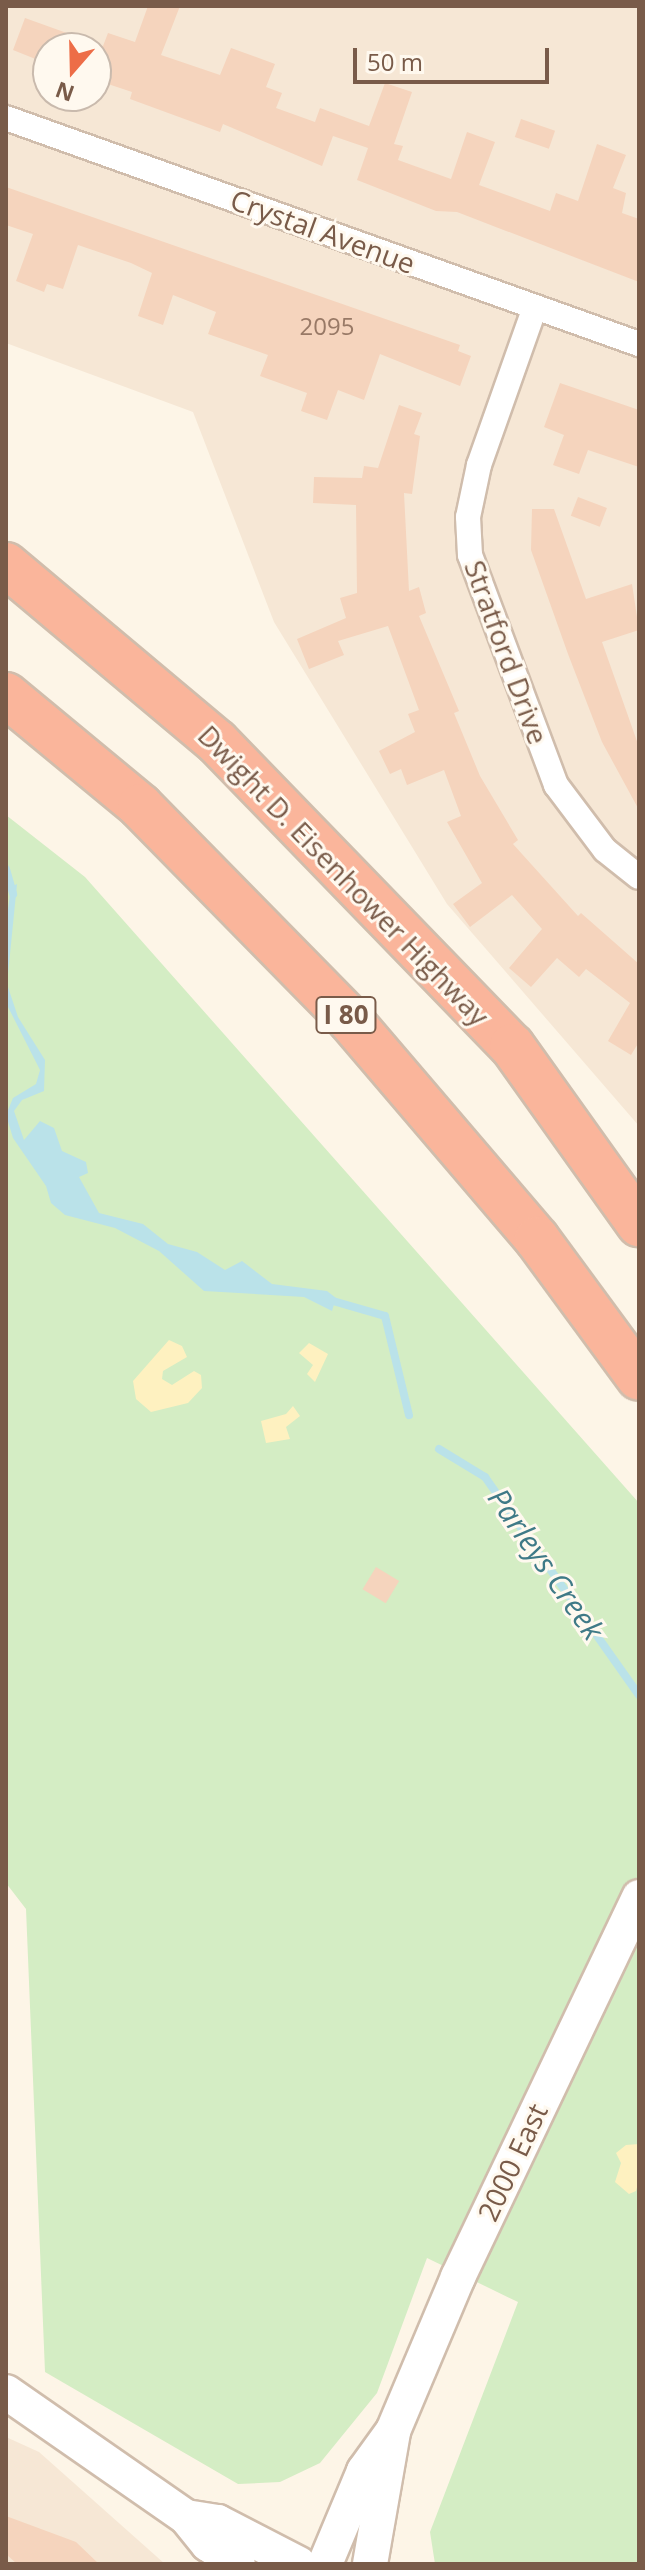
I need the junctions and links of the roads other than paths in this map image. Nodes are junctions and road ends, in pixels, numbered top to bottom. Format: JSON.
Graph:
{"nodes":[{"id":1,"x":6,"y":118,"type":"edge"},
{"id":2,"x":535,"y":307,"type":"junction"},
{"id":3,"x":639,"y":344,"type":"edge"},
{"id":4,"x":6,"y":565,"type":"edge"},
{"id":5,"x":6,"y":695,"type":"edge"},
{"id":6,"x":639,"y":877,"type":"edge"},
{"id":7,"x":639,"y":1224,"type":"edge"},
{"id":8,"x":639,"y":1378,"type":"edge"},
{"id":9,"x":639,"y":1897,"type":"edge"},
{"id":10,"x":6,"y":2392,"type":"edge"},
{"id":11,"x":393,"y":2431,"type":"junction"},
{"id":12,"x":186,"y":2517,"type":"junction"},
{"id":13,"x":238,"y":2564,"type":"edge"},
{"id":14,"x":299,"y":2564,"type":"edge"},
{"id":15,"x":325,"y":2564,"type":"edge"},
{"id":16,"x":370,"y":2564,"type":"edge"}],
"edges":[{"from":1,"to":2,"type":"street","name":"Crystal Avenue"},
{"from":2,"to":3,"type":"street","name":"Crystal Avenue"},
{"from":2,"to":6,"type":"street","name":"Stratford Drive"},
{"from":4,"to":7,"type":"highway","name":"Dwight D. Eisenhower Highway"},
{"from":5,"to":8,"type":"highway","number":"I 80"},
{"from":9,"to":11,"type":"street","name":"2000 East"},
{"from":10,"to":12,"type":"street"},
{"from":11,"to":15,"type":"street","name":"2000 East"},
{"from":11,"to":16,"type":"street","name":"2000 East"},
{"from":12,"to":13,"type":"street"},
{"from":12,"to":14,"type":"street"}]}
